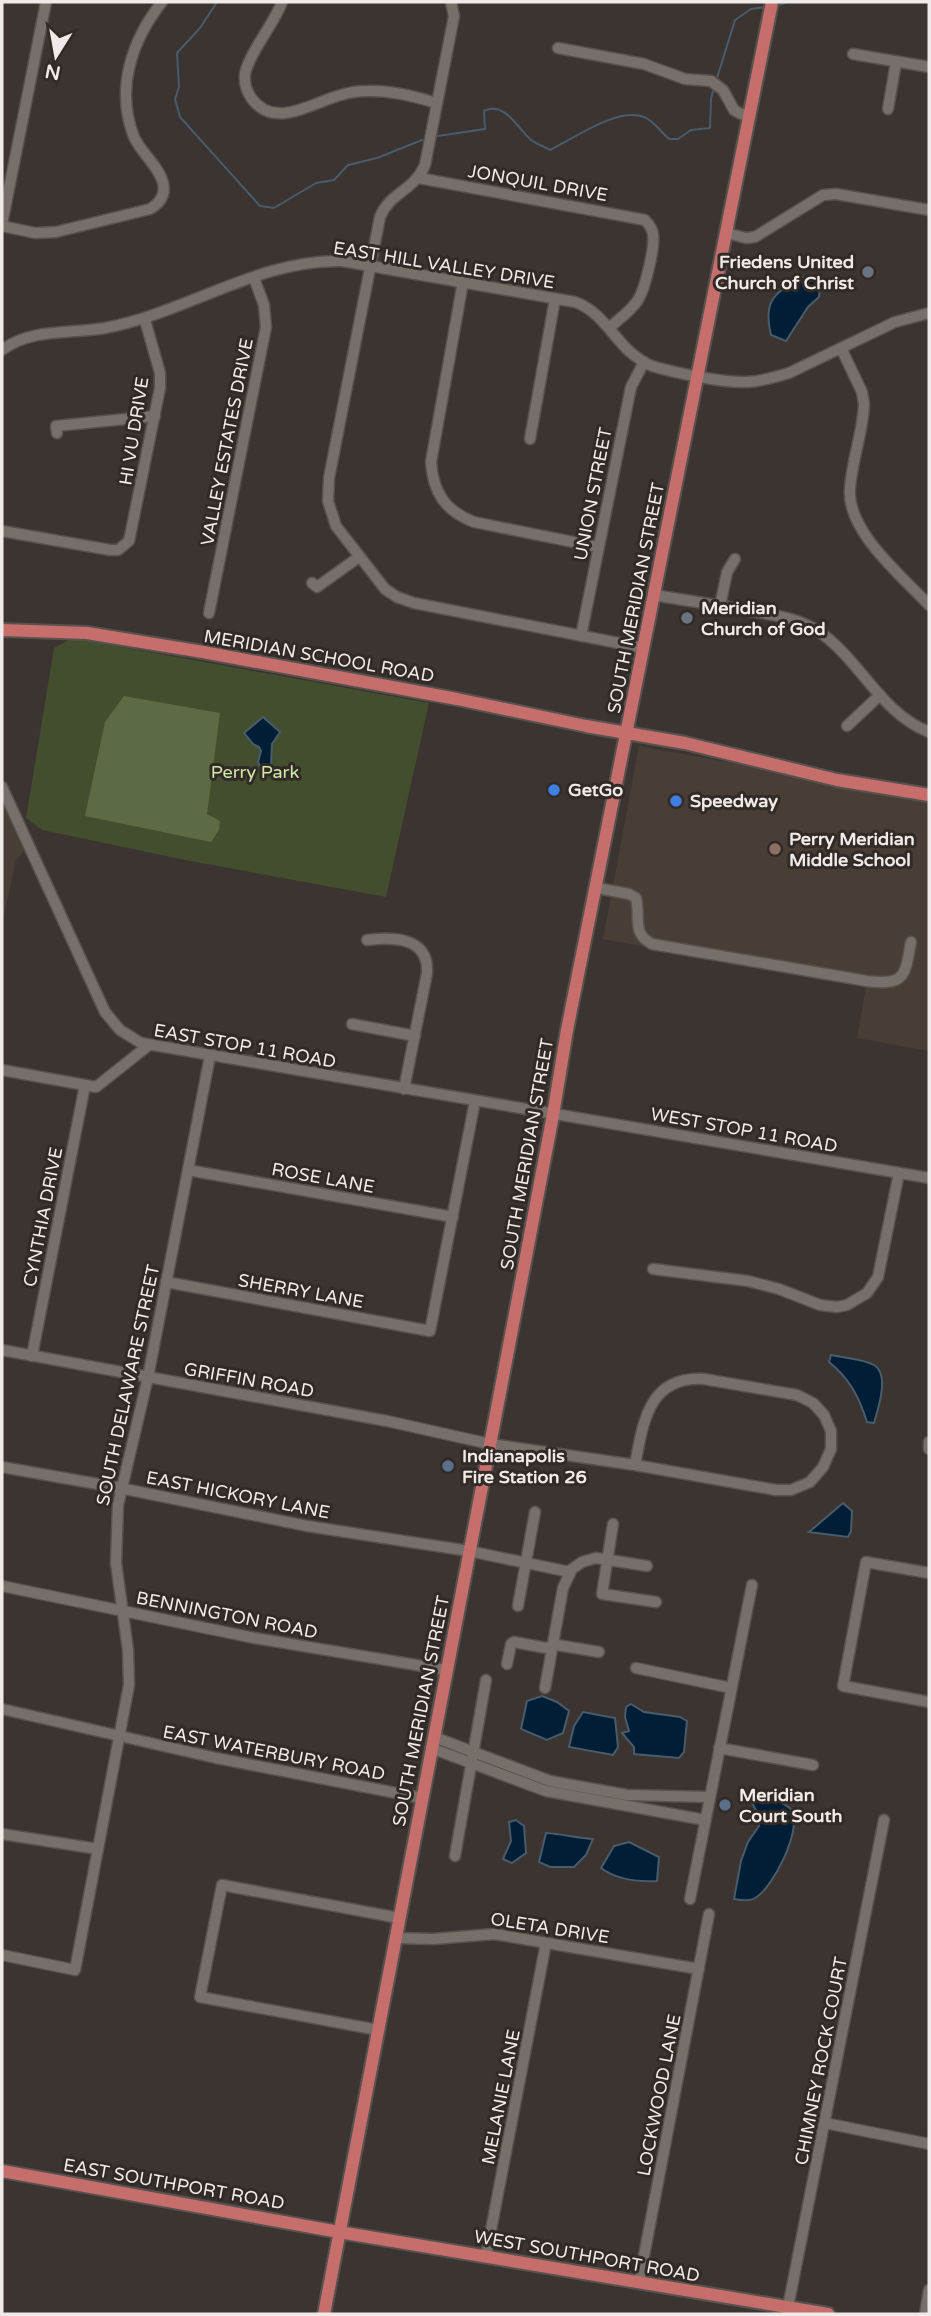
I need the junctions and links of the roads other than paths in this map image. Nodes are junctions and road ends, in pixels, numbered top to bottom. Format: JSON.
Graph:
{"nodes":[{"id":1,"x":46,"y":2,"type":"edge"},
{"id":2,"x":162,"y":2,"type":"edge"},
{"id":3,"x":282,"y":2,"type":"edge"},
{"id":4,"x":451,"y":2,"type":"edge"},
{"id":5,"x":772,"y":2,"type":"edge"},
{"id":6,"x":558,"y":48,"type":"dead end"},
{"id":7,"x":853,"y":54,"type":"dead end"},
{"id":8,"x":896,"y":61,"type":"junction"},
{"id":9,"x":929,"y":67,"type":"edge"},
{"id":10,"x":437,"y":103,"type":"junction"},
{"id":11,"x":888,"y":109,"type":"dead end"},
{"id":12,"x":749,"y":114,"type":"junction"},
{"id":13,"x":419,"y":178,"type":"junction"},
{"id":14,"x":929,"y":210,"type":"edge"},
{"id":15,"x":2,"y":225,"type":"edge"},
{"id":16,"x":726,"y":233,"type":"junction"},
{"id":17,"x":370,"y":266,"type":"junction"},
{"id":18,"x":254,"y":278,"type":"junction"},
{"id":19,"x":463,"y":282,"type":"junction"},
{"id":20,"x":555,"y":299,"type":"junction"},
{"id":21,"x":929,"y":313,"type":"edge"},
{"id":22,"x":145,"y":320,"type":"junction"},
{"id":23,"x":609,"y":328,"type":"junction"},
{"id":24,"x":3,"y":346,"type":"edge"},
{"id":25,"x":841,"y":348,"type":"junction"},
{"id":26,"x":644,"y":362,"type":"junction"},
{"id":27,"x":698,"y":375,"type":"junction"},
{"id":28,"x":155,"y":416,"type":"junction"},
{"id":29,"x":57,"y":433,"type":"dead end"},
{"id":30,"x":530,"y":439,"type":"dead end"},
{"id":31,"x":2,"y":531,"type":"edge"},
{"id":32,"x":598,"y":547,"type":"junction"},
{"id":33,"x":359,"y":557,"type":"junction"},
{"id":34,"x":735,"y":559,"type":"dead end"},
{"id":35,"x":312,"y":583,"type":"dead end"},
{"id":36,"x":654,"y":595,"type":"junction"},
{"id":37,"x":929,"y":605,"type":"edge"},
{"id":38,"x":720,"y":606,"type":"junction"},
{"id":39,"x":209,"y":613,"type":"dead end"},
{"id":40,"x":2,"y":630,"type":"edge"},
{"id":41,"x":581,"y":636,"type":"junction"},
{"id":42,"x":644,"y":648,"type":"junction"},
{"id":43,"x":880,"y":695,"type":"junction"},
{"id":44,"x":847,"y":726,"type":"dead end"},
{"id":45,"x":929,"y":732,"type":"edge"},
{"id":46,"x":627,"y":733,"type":"junction"},
{"id":47,"x":2,"y":787,"type":"edge"},
{"id":48,"x":929,"y":795,"type":"edge"},
{"id":49,"x":597,"y":888,"type":"junction"},
{"id":50,"x":367,"y":940,"type":"dead end"},
{"id":51,"x":911,"y":942,"type":"dead end"},
{"id":52,"x":352,"y":1024,"type":"dead end"},
{"id":53,"x":415,"y":1036,"type":"junction"},
{"id":54,"x":149,"y":1045,"type":"junction"},
{"id":55,"x":210,"y":1056,"type":"junction"},
{"id":56,"x":2,"y":1070,"type":"edge"},
{"id":57,"x":85,"y":1085,"type":"junction"},
{"id":58,"x":404,"y":1089,"type":"junction"},
{"id":59,"x":475,"y":1101,"type":"junction"},
{"id":60,"x":553,"y":1115,"type":"junction"},
{"id":61,"x":188,"y":1170,"type":"junction"},
{"id":62,"x":899,"y":1173,"type":"junction"},
{"id":63,"x":929,"y":1178,"type":"edge"},
{"id":64,"x":453,"y":1217,"type":"junction"},
{"id":65,"x":653,"y":1269,"type":"dead end"},
{"id":66,"x":166,"y":1282,"type":"junction"},
{"id":67,"x":2,"y":1350,"type":"edge"},
{"id":68,"x":32,"y":1356,"type":"junction"},
{"id":69,"x":148,"y":1377,"type":"junction"},
{"id":70,"x":929,"y":1442,"type":"edge"},
{"id":71,"x":490,"y":1444,"type":"junction"},
{"id":72,"x":929,"y":1449,"type":"edge"},
{"id":73,"x":635,"y":1465,"type":"junction"},
{"id":74,"x":2,"y":1467,"type":"edge"},
{"id":75,"x":120,"y":1488,"type":"junction"},
{"id":76,"x":535,"y":1512,"type":"dead end"},
{"id":77,"x":612,"y":1524,"type":"dead end"},
{"id":78,"x":469,"y":1551,"type":"junction"},
{"id":79,"x":607,"y":1559,"type":"junction"},
{"id":80,"x":525,"y":1563,"type":"junction"},
{"id":81,"x":647,"y":1566,"type":"dead end"},
{"id":82,"x":570,"y":1572,"type":"junction"},
{"id":83,"x":929,"y":1573,"type":"edge"},
{"id":84,"x":2,"y":1586,"type":"edge"},
{"id":85,"x":752,"y":1586,"type":"dead end"},
{"id":86,"x":656,"y":1602,"type":"dead end"},
{"id":87,"x":518,"y":1606,"type":"dead end"},
{"id":88,"x":122,"y":1611,"type":"junction"},
{"id":89,"x":552,"y":1646,"type":"junction"},
{"id":90,"x":599,"y":1652,"type":"dead end"},
{"id":91,"x":507,"y":1664,"type":"dead end"},
{"id":92,"x":636,"y":1668,"type":"dead end"},
{"id":93,"x":446,"y":1670,"type":"junction"},
{"id":94,"x":486,"y":1680,"type":"dead end"},
{"id":95,"x":545,"y":1688,"type":"dead end"},
{"id":96,"x":731,"y":1688,"type":"junction"},
{"id":97,"x":929,"y":1702,"type":"edge"},
{"id":98,"x":2,"y":1709,"type":"edge"},
{"id":99,"x":119,"y":1737,"type":"junction"},
{"id":100,"x":433,"y":1743,"type":"junction"},
{"id":101,"x":719,"y":1748,"type":"junction"},
{"id":102,"x":473,"y":1752,"type":"junction"},
{"id":103,"x":471,"y":1763,"type":"junction"},
{"id":104,"x":813,"y":1765,"type":"dead end"},
{"id":105,"x":709,"y":1797,"type":"junction"},
{"id":106,"x":422,"y":1798,"type":"junction"},
{"id":107,"x":884,"y":1819,"type":"dead end"},
{"id":108,"x":705,"y":1820,"type":"junction"},
{"id":109,"x":2,"y":1833,"type":"edge"},
{"id":110,"x":98,"y":1849,"type":"junction"},
{"id":111,"x":455,"y":1856,"type":"dead end"},
{"id":112,"x":690,"y":1899,"type":"dead end"},
{"id":113,"x":709,"y":1914,"type":"dead end"},
{"id":114,"x":399,"y":1918,"type":"junction"},
{"id":115,"x":395,"y":1938,"type":"junction"},
{"id":116,"x":547,"y":1942,"type":"junction"},
{"id":117,"x":2,"y":1955,"type":"edge"},
{"id":118,"x":699,"y":1969,"type":"junction"},
{"id":119,"x":378,"y":2029,"type":"junction"},
{"id":120,"x":825,"y":2123,"type":"junction"},
{"id":121,"x":929,"y":2144,"type":"edge"},
{"id":122,"x":2,"y":2171,"type":"edge"},
{"id":123,"x":340,"y":2232,"type":"junction"},
{"id":124,"x":486,"y":2256,"type":"junction"},
{"id":125,"x":639,"y":2282,"type":"junction"},
{"id":126,"x":929,"y":2290,"type":"edge"},
{"id":127,"x":788,"y":2307,"type":"junction"},
{"id":128,"x":324,"y":2314,"type":"edge"},
{"id":129,"x":828,"y":2314,"type":"edge"},
{"id":130,"x":925,"y":2314,"type":"edge"}],
"edges":[{"from":1,"to":15,"type":"street"},
{"from":2,"to":15,"type":"street"},
{"from":3,"to":10,"type":"street"},
{"from":4,"to":10,"type":"street"},
{"from":5,"to":12,"type":"main road","name":"SOUTH MERIDIAN STREET"},
{"from":6,"to":12,"type":"street"},
{"from":7,"to":8,"type":"street"},
{"from":8,"to":9,"type":"street"},
{"from":8,"to":11,"type":"street"},
{"from":10,"to":13,"type":"street"},
{"from":12,"to":16,"type":"main road","name":"SOUTH MERIDIAN STREET"},
{"from":13,"to":17,"type":"street"},
{"from":13,"to":23,"type":"street","name":"JONQUIL DRIVE"},
{"from":14,"to":16,"type":"street"},
{"from":16,"to":27,"type":"main road","name":"SOUTH MERIDIAN STREET"},
{"from":17,"to":18,"type":"street","name":"EAST HILL VALLEY DRIVE"},
{"from":17,"to":19,"type":"street","name":"EAST HILL VALLEY DRIVE"},
{"from":17,"to":33,"type":"street"},
{"from":18,"to":22,"type":"street","name":"EAST HILL VALLEY DRIVE"},
{"from":18,"to":39,"type":"street","name":"VALLEY ESTATES DRIVE"},
{"from":19,"to":20,"type":"street","name":"EAST HILL VALLEY DRIVE"},
{"from":19,"to":32,"type":"street"},
{"from":20,"to":23,"type":"street","name":"EAST HILL VALLEY DRIVE"},
{"from":20,"to":30,"type":"street"},
{"from":21,"to":25,"type":"street","name":"EAST HILL VALLEY DRIVE"},
{"from":22,"to":24,"type":"street","name":"EAST HILL VALLEY DRIVE"},
{"from":22,"to":28,"type":"street","name":"HI VU DRIVE"},
{"from":23,"to":26,"type":"street","name":"EAST HILL VALLEY DRIVE"},
{"from":25,"to":27,"type":"street","name":"EAST HILL VALLEY DRIVE"},
{"from":25,"to":37,"type":"street"},
{"from":26,"to":27,"type":"street","name":"EAST HILL VALLEY DRIVE"},
{"from":26,"to":32,"type":"street","name":"UNION STREET"},
{"from":27,"to":36,"type":"main road","name":"SOUTH MERIDIAN STREET"},
{"from":28,"to":29,"type":"street"},
{"from":28,"to":31,"type":"street","name":"HI VU DRIVE"},
{"from":32,"to":41,"type":"street","name":"UNION STREET"},
{"from":33,"to":35,"type":"street"},
{"from":33,"to":41,"type":"street"},
{"from":34,"to":38,"type":"street"},
{"from":36,"to":38,"type":"street"},
{"from":36,"to":42,"type":"main road","name":"SOUTH MERIDIAN STREET"},
{"from":38,"to":43,"type":"street"},
{"from":40,"to":46,"type":"main road","name":"MERIDIAN SCHOOL ROAD"},
{"from":41,"to":42,"type":"street"},
{"from":42,"to":46,"type":"main road","name":"SOUTH MERIDIAN STREET"},
{"from":43,"to":44,"type":"street"},
{"from":43,"to":45,"type":"street"},
{"from":46,"to":48,"type":"main road","name":"MERIDIAN SCHOOL ROAD"},
{"from":46,"to":49,"type":"main road","name":"SOUTH MERIDIAN STREET"},
{"from":47,"to":54,"type":"street","name":"EAST STOP 11 ROAD"},
{"from":49,"to":51,"type":"street"},
{"from":49,"to":60,"type":"main road","name":"SOUTH MERIDIAN STREET"},
{"from":50,"to":53,"type":"street"},
{"from":52,"to":53,"type":"street"},
{"from":53,"to":58,"type":"street"},
{"from":54,"to":55,"type":"street","name":"EAST STOP 11 ROAD"},
{"from":54,"to":57,"type":"street"},
{"from":55,"to":58,"type":"street","name":"EAST STOP 11 ROAD"},
{"from":55,"to":61,"type":"street","name":"SOUTH DELAWARE STREET"},
{"from":56,"to":57,"type":"street"},
{"from":57,"to":68,"type":"street","name":"CYNTHIA DRIVE"},
{"from":58,"to":59,"type":"street","name":"EAST STOP 11 ROAD"},
{"from":59,"to":60,"type":"street","name":"EAST STOP 11 ROAD"},
{"from":59,"to":64,"type":"street"},
{"from":60,"to":62,"type":"street","name":"WEST STOP 11 ROAD"},
{"from":60,"to":71,"type":"main road","name":"SOUTH MERIDIAN STREET"},
{"from":61,"to":64,"type":"street","name":"ROSE LANE"},
{"from":61,"to":66,"type":"street","name":"SOUTH DELAWARE STREET"},
{"from":62,"to":63,"type":"street","name":"WEST STOP 11 ROAD"},
{"from":62,"to":65,"type":"street"},
{"from":64,"to":66,"type":"street","name":"SHERRY LANE"},
{"from":66,"to":69,"type":"street","name":"SOUTH DELAWARE STREET"},
{"from":67,"to":68,"type":"street","name":"GRIFFIN ROAD"},
{"from":68,"to":69,"type":"street","name":"GRIFFIN ROAD"},
{"from":69,"to":71,"type":"street","name":"GRIFFIN ROAD"},
{"from":69,"to":75,"type":"street","name":"SOUTH DELAWARE STREET"},
{"from":70,"to":72,"type":"street"},
{"from":71,"to":73,"type":"street","name":"GRIFFIN ROAD"},
{"from":71,"to":78,"type":"main road","name":"SOUTH MERIDIAN STREET"},
{"from":73,"to":73,"type":"street","name":"GRIFFIN ROAD"},
{"from":74,"to":75,"type":"street","name":"EAST HICKORY LANE"},
{"from":75,"to":78,"type":"street","name":"EAST HICKORY LANE"},
{"from":75,"to":88,"type":"street","name":"SOUTH DELAWARE STREET"},
{"from":76,"to":80,"type":"street"},
{"from":77,"to":79,"type":"street"},
{"from":78,"to":80,"type":"street","name":"EAST HICKORY LANE"},
{"from":78,"to":93,"type":"main road","name":"SOUTH MERIDIAN STREET"},
{"from":79,"to":81,"type":"street"},
{"from":79,"to":82,"type":"street"},
{"from":79,"to":86,"type":"street"},
{"from":80,"to":82,"type":"street","name":"EAST HICKORY LANE"},
{"from":80,"to":87,"type":"street"},
{"from":82,"to":89,"type":"street"},
{"from":83,"to":97,"type":"street"},
{"from":84,"to":88,"type":"street","name":"BENNINGTON ROAD"},
{"from":85,"to":96,"type":"street"},
{"from":88,"to":93,"type":"street","name":"BENNINGTON ROAD"},
{"from":88,"to":99,"type":"street","name":"SOUTH DELAWARE STREET"},
{"from":89,"to":90,"type":"street"},
{"from":89,"to":91,"type":"street"},
{"from":89,"to":95,"type":"street"},
{"from":92,"to":96,"type":"street"},
{"from":93,"to":100,"type":"main road","name":"SOUTH MERIDIAN STREET"},
{"from":94,"to":102,"type":"street"},
{"from":96,"to":101,"type":"street"},
{"from":98,"to":99,"type":"street","name":"EAST WATERBURY ROAD"},
{"from":99,"to":106,"type":"street","name":"EAST WATERBURY ROAD"},
{"from":99,"to":110,"type":"street","name":"SOUTH DELAWARE STREET"},
{"from":100,"to":102,"type":"street"},
{"from":100,"to":103,"type":"street"},
{"from":100,"to":106,"type":"main road","name":"SOUTH MERIDIAN STREET"},
{"from":101,"to":104,"type":"street"},
{"from":101,"to":105,"type":"street"},
{"from":102,"to":103,"type":"street"},
{"from":102,"to":105,"type":"street"},
{"from":103,"to":108,"type":"street"},
{"from":103,"to":111,"type":"street"},
{"from":105,"to":108,"type":"street"},
{"from":106,"to":114,"type":"main road","name":"SOUTH MERIDIAN STREET"},
{"from":107,"to":120,"type":"street","name":"CHIMNEY ROCK COURT"},
{"from":108,"to":112,"type":"street"},
{"from":109,"to":110,"type":"street"},
{"from":110,"to":117,"type":"street","name":"SOUTH DELAWARE STREET"},
{"from":113,"to":118,"type":"street","name":"LOCKWOOD LANE"},
{"from":114,"to":115,"type":"main road","name":"SOUTH MERIDIAN STREET"},
{"from":114,"to":119,"type":"street"},
{"from":115,"to":116,"type":"street","name":"OLETA DRIVE"},
{"from":115,"to":119,"type":"main road","name":"SOUTH MERIDIAN STREET"},
{"from":116,"to":118,"type":"street","name":"OLETA DRIVE"},
{"from":116,"to":124,"type":"street","name":"MELANIE LANE"},
{"from":118,"to":125,"type":"street","name":"LOCKWOOD LANE"},
{"from":119,"to":123,"type":"main road","name":"SOUTH MERIDIAN STREET"},
{"from":120,"to":121,"type":"street"},
{"from":120,"to":127,"type":"street","name":"CHIMNEY ROCK COURT"},
{"from":122,"to":123,"type":"main road","name":"EAST SOUTHPORT ROAD"},
{"from":123,"to":124,"type":"main road","name":"WEST SOUTHPORT ROAD"},
{"from":123,"to":128,"type":"main road","name":"SOUTH MERIDIAN STREET"},
{"from":124,"to":125,"type":"main road","name":"WEST SOUTHPORT ROAD"},
{"from":125,"to":127,"type":"main road","name":"WEST SOUTHPORT ROAD"},
{"from":126,"to":130,"type":"street"},
{"from":127,"to":129,"type":"main road","name":"WEST SOUTHPORT ROAD"}]}
